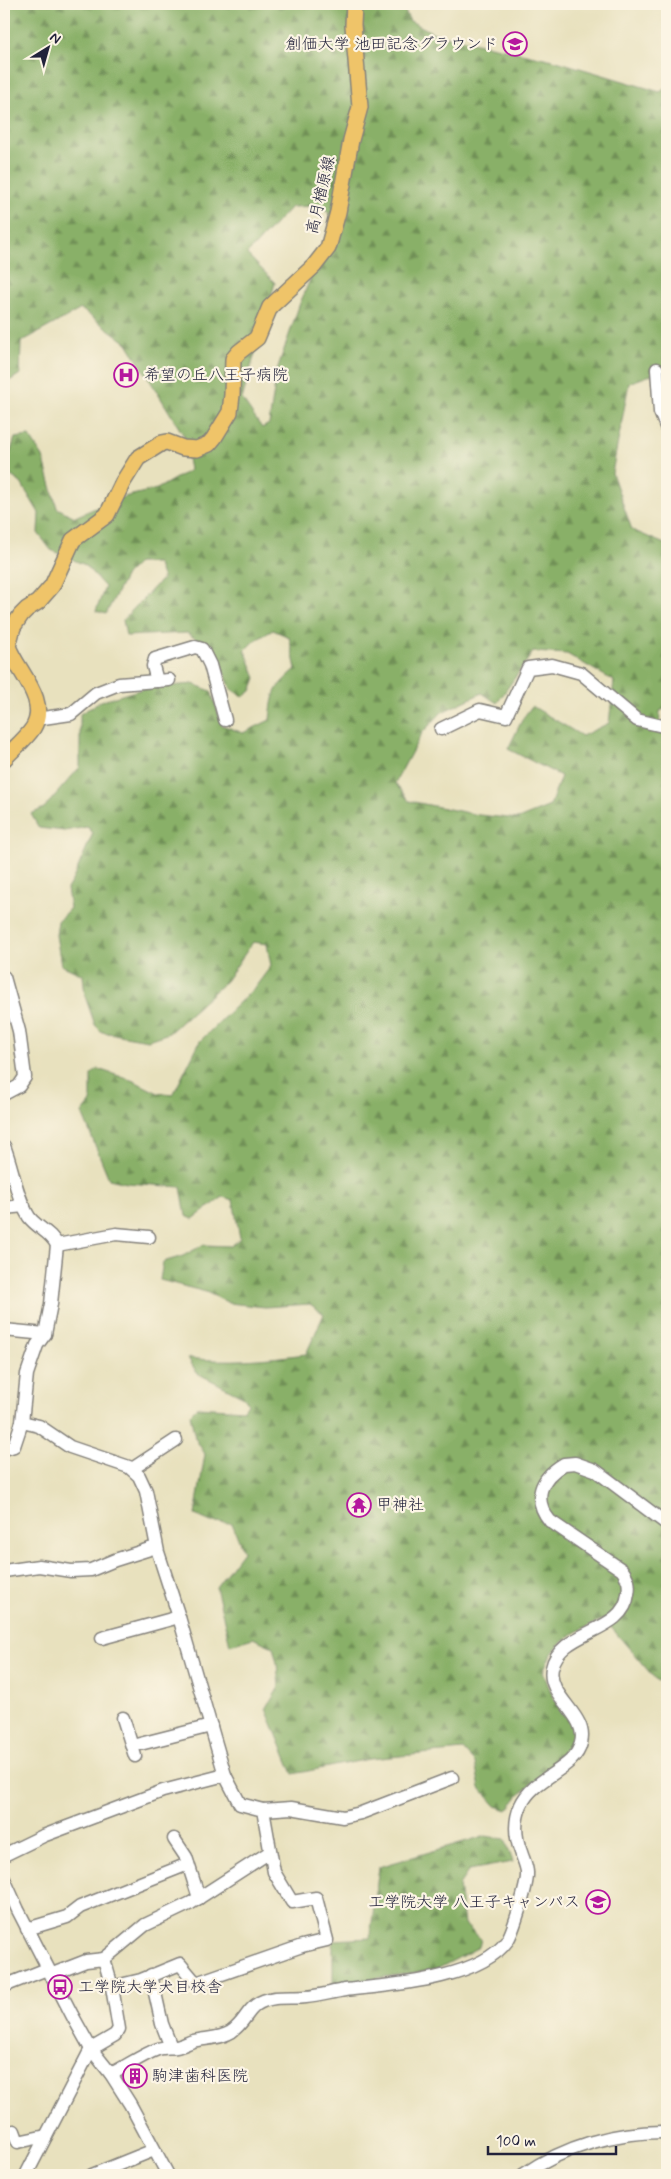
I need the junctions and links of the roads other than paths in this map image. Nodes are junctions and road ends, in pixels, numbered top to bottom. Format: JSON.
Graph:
{"nodes":[{"id":1,"x":354,"y":4,"type":"edge"},
{"id":2,"x":658,"y":369,"type":"dead end"},
{"id":3,"x":667,"y":429,"type":"edge"},
{"id":4,"x":36,"y":720,"type":"junction"},
{"id":5,"x":225,"y":720,"type":"dead end"},
{"id":6,"x":667,"y":727,"type":"edge"},
{"id":7,"x":442,"y":729,"type":"dead end"},
{"id":8,"x":4,"y":759,"type":"edge"},
{"id":9,"x":4,"y":980,"type":"edge"},
{"id":10,"x":17,"y":1023,"type":"junction"},
{"id":11,"x":4,"y":1025,"type":"edge"},
{"id":12,"x":4,"y":1094,"type":"edge"},
{"id":13,"x":4,"y":1146,"type":"edge"},
{"id":14,"x":24,"y":1206,"type":"junction"},
{"id":15,"x":4,"y":1208,"type":"edge"},
{"id":16,"x":148,"y":1237,"type":"dead end"},
{"id":17,"x":57,"y":1245,"type":"junction"},
{"id":18,"x":4,"y":1330,"type":"edge"},
{"id":19,"x":45,"y":1334,"type":"junction"},
{"id":20,"x":22,"y":1422,"type":"junction"},
{"id":21,"x":176,"y":1440,"type":"dead end"},
{"id":22,"x":4,"y":1449,"type":"edge"},
{"id":23,"x":132,"y":1469,"type":"junction"},
{"id":24,"x":667,"y":1524,"type":"edge"},
{"id":25,"x":156,"y":1547,"type":"junction"},
{"id":26,"x":4,"y":1571,"type":"edge"},
{"id":27,"x":180,"y":1617,"type":"junction"},
{"id":28,"x":102,"y":1638,"type":"dead end"},
{"id":29,"x":123,"y":1718,"type":"dead end"},
{"id":30,"x":211,"y":1726,"type":"junction"},
{"id":31,"x":225,"y":1775,"type":"junction"},
{"id":32,"x":452,"y":1778,"type":"dead end"},
{"id":33,"x":263,"y":1810,"type":"junction"},
{"id":34,"x":174,"y":1839,"type":"dead end"},
{"id":35,"x":270,"y":1852,"type":"junction"},
{"id":36,"x":4,"y":1855,"type":"edge"},
{"id":37,"x":188,"y":1864,"type":"junction"},
{"id":38,"x":4,"y":1879,"type":"edge"},
{"id":39,"x":199,"y":1898,"type":"junction"},
{"id":40,"x":27,"y":1929,"type":"junction"},
{"id":41,"x":104,"y":1959,"type":"junction"},
{"id":42,"x":49,"y":1972,"type":"junction"},
{"id":43,"x":152,"y":1975,"type":"junction"},
{"id":44,"x":4,"y":1986,"type":"edge"},
{"id":45,"x":112,"y":1987,"type":"junction"},
{"id":46,"x":171,"y":2047,"type":"junction"},
{"id":47,"x":91,"y":2049,"type":"junction"},
{"id":48,"x":112,"y":2074,"type":"junction"},
{"id":49,"x":667,"y":2132,"type":"edge"},
{"id":50,"x":4,"y":2133,"type":"edge"},
{"id":51,"x":46,"y":2136,"type":"junction"},
{"id":52,"x":154,"y":2150,"type":"junction"},
{"id":53,"x":26,"y":2175,"type":"edge"},
{"id":54,"x":92,"y":2175,"type":"edge"},
{"id":55,"x":168,"y":2175,"type":"edge"},
{"id":56,"x":523,"y":2175,"type":"edge"}],
"edges":[{"from":1,"to":4,"type":"main road","name":"高月楢原線"},
{"from":2,"to":3,"type":"street"},
{"from":4,"to":5,"type":"street"},
{"from":4,"to":8,"type":"main road"},
{"from":6,"to":7,"type":"street"},
{"from":9,"to":10,"type":"street"},
{"from":10,"to":11,"type":"street"},
{"from":10,"to":12,"type":"street"},
{"from":13,"to":14,"type":"street"},
{"from":14,"to":15,"type":"street"},
{"from":14,"to":17,"type":"street"},
{"from":16,"to":17,"type":"street"},
{"from":17,"to":19,"type":"street"},
{"from":18,"to":19,"type":"street"},
{"from":19,"to":20,"type":"street"},
{"from":20,"to":22,"type":"street"},
{"from":20,"to":23,"type":"street"},
{"from":21,"to":23,"type":"street"},
{"from":23,"to":25,"type":"street"},
{"from":24,"to":46,"type":"street"},
{"from":25,"to":26,"type":"street"},
{"from":25,"to":27,"type":"street"},
{"from":27,"to":28,"type":"street"},
{"from":27,"to":30,"type":"street"},
{"from":29,"to":30,"type":"street"},
{"from":30,"to":31,"type":"street"},
{"from":31,"to":33,"type":"street"},
{"from":31,"to":36,"type":"street"},
{"from":32,"to":33,"type":"street"},
{"from":33,"to":35,"type":"street"},
{"from":34,"to":37,"type":"street"},
{"from":35,"to":39,"type":"street"},
{"from":35,"to":43,"type":"street"},
{"from":37,"to":39,"type":"street"},
{"from":37,"to":40,"type":"street"},
{"from":38,"to":40,"type":"street"},
{"from":39,"to":41,"type":"street"},
{"from":40,"to":42,"type":"street"},
{"from":41,"to":42,"type":"street"},
{"from":41,"to":45,"type":"street"},
{"from":42,"to":44,"type":"street"},
{"from":42,"to":47,"type":"street"},
{"from":43,"to":45,"type":"street"},
{"from":43,"to":46,"type":"street"},
{"from":45,"to":47,"type":"street"},
{"from":46,"to":48,"type":"street"},
{"from":47,"to":48,"type":"street"},
{"from":47,"to":51,"type":"street"},
{"from":48,"to":52,"type":"street"},
{"from":49,"to":56,"type":"street"},
{"from":50,"to":51,"type":"street"},
{"from":51,"to":53,"type":"street"},
{"from":52,"to":54,"type":"street"},
{"from":52,"to":55,"type":"street"}]}
